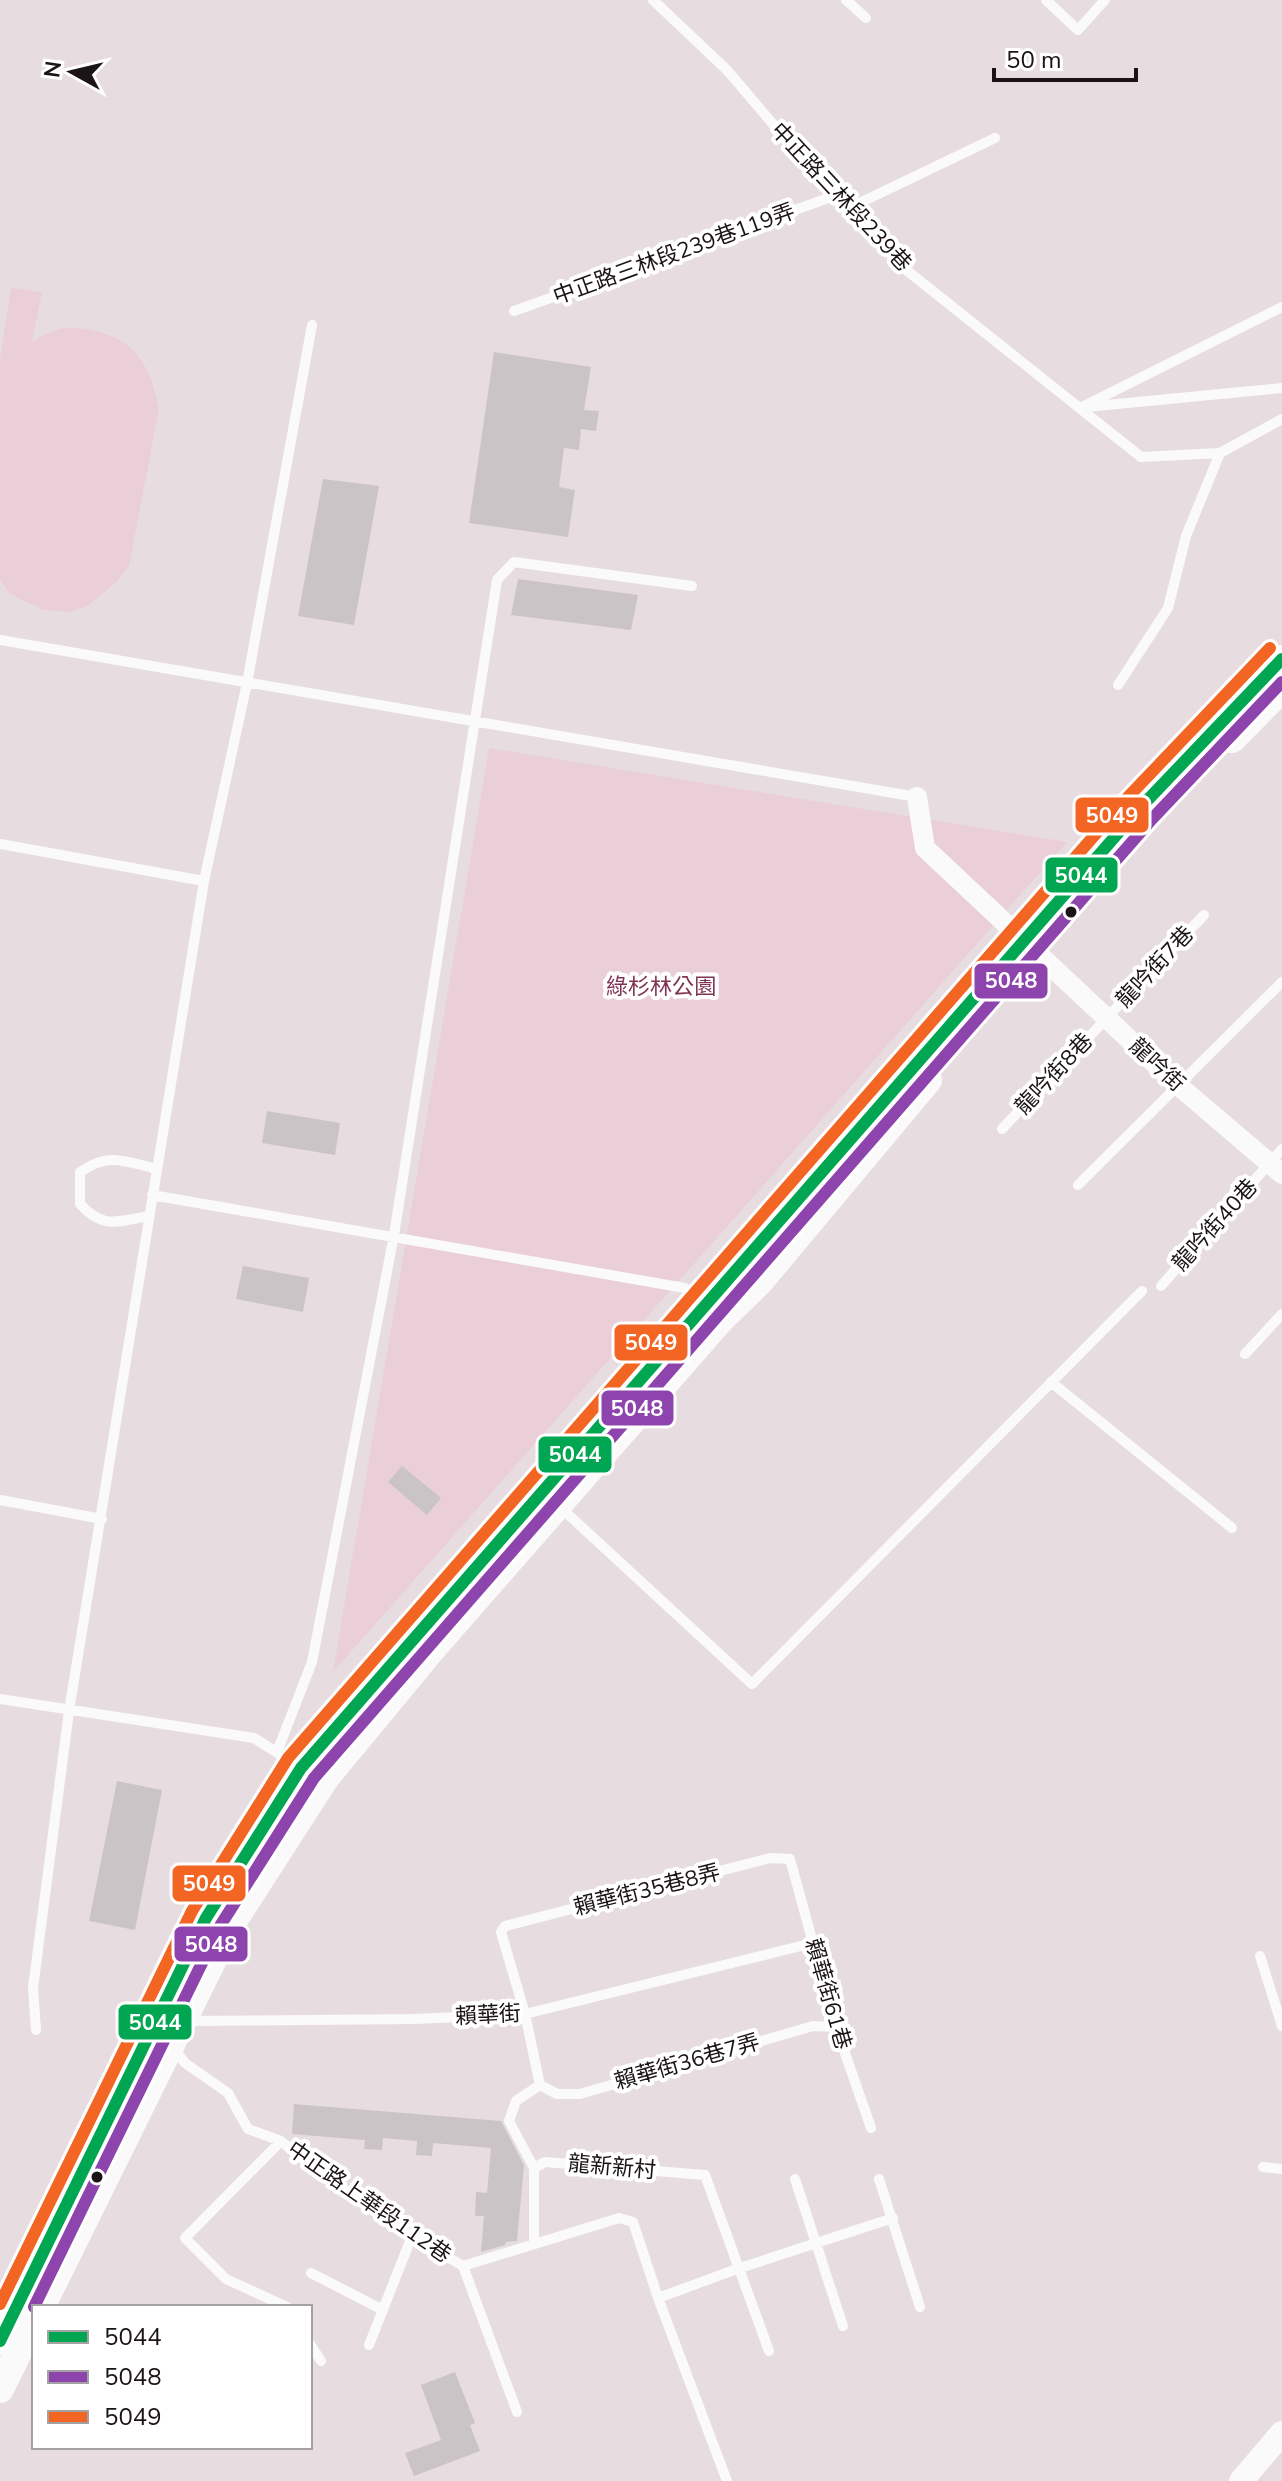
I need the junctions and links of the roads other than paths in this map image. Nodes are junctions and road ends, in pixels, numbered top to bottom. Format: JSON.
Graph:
{"nodes":[{"id":1,"x":653,"y":0,"type":"edge"},
{"id":2,"x":846,"y":0,"type":"edge"},
{"id":3,"x":1046,"y":0,"type":"edge"},
{"id":4,"x":1105,"y":0,"type":"edge"},
{"id":5,"x":866,"y":18,"type":"dead end"},
{"id":6,"x":995,"y":138,"type":"dead end"},
{"id":7,"x":834,"y":196,"type":"junction"},
{"id":8,"x":847,"y":209,"type":"junction"},
{"id":9,"x":1282,"y":307,"type":"edge"},
{"id":10,"x":514,"y":311,"type":"dead end"},
{"id":11,"x":312,"y":325,"type":"dead end"},
{"id":12,"x":1282,"y":388,"type":"edge"},
{"id":13,"x":1080,"y":408,"type":"junction"},
{"id":14,"x":1282,"y":419,"type":"edge"},
{"id":15,"x":1220,"y":453,"type":"junction"},
{"id":16,"x":692,"y":586,"type":"dead end"},
{"id":17,"x":0,"y":640,"type":"edge"},
{"id":18,"x":1282,"y":659,"type":"edge"},
{"id":19,"x":247,"y":683,"type":"junction"},
{"id":20,"x":1118,"y":685,"type":"dead end"},
{"id":21,"x":1282,"y":688,"type":"edge"},
{"id":22,"x":474,"y":720,"type":"junction"},
{"id":23,"x":917,"y":797,"type":"joint"},
{"id":24,"x":0,"y":844,"type":"edge"},
{"id":25,"x":204,"y":881,"type":"junction"},
{"id":26,"x":1204,"y":915,"type":"dead end"},
{"id":27,"x":1030,"y":948,"type":"junction"},
{"id":28,"x":1282,"y":982,"type":"edge"},
{"id":29,"x":1106,"y":1018,"type":"junction"},
{"id":30,"x":1180,"y":1087,"type":"junction"},
{"id":31,"x":1002,"y":1129,"type":"dead end"},
{"id":32,"x":1278,"y":1162,"type":"edge"},
{"id":33,"x":157,"y":1169,"type":"junction"},
{"id":34,"x":1078,"y":1185,"type":"dead end"},
{"id":35,"x":152,"y":1195,"type":"junction"},
{"id":36,"x":149,"y":1216,"type":"junction"},
{"id":37,"x":394,"y":1235,"type":"junction"},
{"id":38,"x":1161,"y":1286,"type":"dead end"},
{"id":39,"x":1142,"y":1291,"type":"dead end"},
{"id":40,"x":712,"y":1313,"type":"junction"},
{"id":41,"x":1282,"y":1314,"type":"edge"},
{"id":42,"x":1245,"y":1354,"type":"dead end"},
{"id":43,"x":1051,"y":1382,"type":"junction"},
{"id":44,"x":0,"y":1500,"type":"edge"},
{"id":45,"x":558,"y":1506,"type":"junction"},
{"id":46,"x":102,"y":1519,"type":"junction"},
{"id":47,"x":1232,"y":1528,"type":"dead end"},
{"id":48,"x":0,"y":1699,"type":"edge"},
{"id":49,"x":69,"y":1711,"type":"junction"},
{"id":50,"x":277,"y":1752,"type":"junction"},
{"id":51,"x":314,"y":1772,"type":"junction"},
{"id":52,"x":790,"y":1859,"type":"joint"},
{"id":53,"x":813,"y":1943,"type":"junction"},
{"id":54,"x":1260,"y":1956,"type":"dead end"},
{"id":55,"x":525,"y":2014,"type":"junction"},
{"id":56,"x":1282,"y":2026,"type":"edge"},
{"id":57,"x":836,"y":2027,"type":"junction"},
{"id":58,"x":36,"y":2030,"type":"dead end"},
{"id":59,"x":170,"y":2030,"type":"junction"},
{"id":60,"x":540,"y":2085,"type":"junction"},
{"id":61,"x":871,"y":2128,"type":"dead end"},
{"id":62,"x":281,"y":2141,"type":"junction"},
{"id":63,"x":1263,"y":2167,"type":"dead end"},
{"id":64,"x":534,"y":2168,"type":"junction"},
{"id":65,"x":1282,"y":2169,"type":"edge"},
{"id":66,"x":795,"y":2179,"type":"dead end"},
{"id":67,"x":879,"y":2179,"type":"dead end"},
{"id":68,"x":893,"y":2218,"type":"junction"},
{"id":69,"x":412,"y":2236,"type":"junction"},
{"id":70,"x":534,"y":2242,"type":"junction"},
{"id":71,"x":816,"y":2242,"type":"junction"},
{"id":72,"x":463,"y":2266,"type":"junction"},
{"id":73,"x":737,"y":2269,"type":"junction"},
{"id":74,"x":311,"y":2273,"type":"dead end"},
{"id":75,"x":658,"y":2298,"type":"junction"},
{"id":76,"x":42,"y":2305,"type":"edge"},
{"id":77,"x":283,"y":2305,"type":"edge"},
{"id":78,"x":920,"y":2307,"type":"dead end"},
{"id":79,"x":383,"y":2310,"type":"junction"},
{"id":80,"x":32,"y":2324,"type":"edge"},
{"id":81,"x":843,"y":2326,"type":"dead end"},
{"id":82,"x":0,"y":2341,"type":"edge"},
{"id":83,"x":369,"y":2345,"type":"dead end"},
{"id":84,"x":312,"y":2347,"type":"edge"},
{"id":85,"x":769,"y":2351,"type":"dead end"},
{"id":86,"x":321,"y":2361,"type":"dead end"},
{"id":87,"x":0,"y":2389,"type":"edge"},
{"id":88,"x":517,"y":2412,"type":"dead end"},
{"id":89,"x":1282,"y":2433,"type":"edge"},
{"id":90,"x":727,"y":2481,"type":"edge"},
{"id":91,"x":1241,"y":2481,"type":"edge"}],
"edges":[{"from":1,"to":7,"type":"lane","name":"中正路三林段239巷"},
{"from":2,"to":5,"type":"lane"},
{"from":3,"to":4,"type":"lane"},
{"from":6,"to":8,"type":"lane"},
{"from":7,"to":8,"type":"lane","name":"中正路三林段239巷"},
{"from":7,"to":10,"type":"lane","name":"中正路三林段239巷119弄"},
{"from":8,"to":13,"type":"lane","name":"中正路三林段239巷"},
{"from":9,"to":13,"type":"lane"},
{"from":11,"to":19,"type":"lane"},
{"from":12,"to":13,"type":"lane"},
{"from":13,"to":15,"type":"lane","name":"中正路三林段239巷"},
{"from":14,"to":15,"type":"lane","name":"中正路三林段239巷"},
{"from":15,"to":20,"type":"lane"},
{"from":16,"to":22,"type":"lane"},
{"from":17,"to":19,"type":"lane"},
{"from":18,"to":27,"type":"main road"},
{"from":19,"to":22,"type":"lane"},
{"from":19,"to":25,"type":"lane"},
{"from":21,"to":27,"type":"main road"},
{"from":22,"to":23,"type":"lane"},
{"from":22,"to":37,"type":"lane"},
{"from":23,"to":27,"type":"street","name":"龍吟街"},
{"from":24,"to":25,"type":"lane"},
{"from":25,"to":33,"type":"lane"},
{"from":26,"to":29,"type":"lane","name":"龍吟街7巷"},
{"from":27,"to":29,"type":"street","name":"龍吟街"},
{"from":27,"to":40,"type":"main road"},
{"from":28,"to":30,"type":"lane"},
{"from":29,"to":30,"type":"street","name":"龍吟街"},
{"from":29,"to":31,"type":"lane","name":"龍吟街8巷"},
{"from":30,"to":32,"type":"street","name":"龍吟街"},
{"from":30,"to":34,"type":"lane"},
{"from":32,"to":38,"type":"lane","name":"龍吟街40巷"},
{"from":33,"to":35,"type":"lane"},
{"from":33,"to":36,"type":"lane"},
{"from":35,"to":36,"type":"lane"},
{"from":35,"to":37,"type":"lane"},
{"from":36,"to":46,"type":"lane"},
{"from":37,"to":40,"type":"lane"},
{"from":37,"to":50,"type":"lane"},
{"from":39,"to":43,"type":"lane"},
{"from":40,"to":45,"type":"main road"},
{"from":40,"to":51,"type":"main road"},
{"from":41,"to":42,"type":"lane"},
{"from":43,"to":45,"type":"lane"},
{"from":43,"to":47,"type":"lane"},
{"from":44,"to":46,"type":"lane"},
{"from":45,"to":51,"type":"main road"},
{"from":46,"to":49,"type":"lane"},
{"from":48,"to":49,"type":"lane"},
{"from":49,"to":50,"type":"lane"},
{"from":49,"to":58,"type":"lane"},
{"from":50,"to":51,"type":"lane"},
{"from":51,"to":59,"type":"main road"},
{"from":52,"to":53,"type":"lane","name":"賴華街61巷"},
{"from":52,"to":55,"type":"lane","name":"賴華街35巷8弄"},
{"from":53,"to":55,"type":"lane","name":"賴華街"},
{"from":53,"to":57,"type":"lane","name":"賴華街61巷"},
{"from":54,"to":56,"type":"lane"},
{"from":55,"to":59,"type":"lane","name":"賴華街"},
{"from":55,"to":60,"type":"lane"},
{"from":57,"to":60,"type":"lane","name":"賴華街36巷7弄"},
{"from":57,"to":61,"type":"lane","name":"賴華街61巷"},
{"from":59,"to":62,"type":"lane","name":"中正路上華段112巷"},
{"from":59,"to":76,"type":"main road"},
{"from":59,"to":82,"type":"main road"},
{"from":60,"to":64,"type":"lane"},
{"from":62,"to":69,"type":"lane","name":"中正路上華段112巷"},
{"from":62,"to":77,"type":"lane"},
{"from":63,"to":65,"type":"lane"},
{"from":64,"to":70,"type":"lane","name":"龍新新村"},
{"from":64,"to":73,"type":"lane","name":"龍新新村"},
{"from":66,"to":71,"type":"lane"},
{"from":67,"to":68,"type":"lane"},
{"from":68,"to":71,"type":"lane"},
{"from":68,"to":78,"type":"lane"},
{"from":69,"to":72,"type":"lane","name":"中正路上華段112巷"},
{"from":69,"to":79,"type":"lane"},
{"from":70,"to":72,"type":"lane","name":"中正路上華段112巷"},
{"from":70,"to":75,"type":"lane"},
{"from":71,"to":73,"type":"lane"},
{"from":71,"to":81,"type":"lane"},
{"from":72,"to":88,"type":"lane"},
{"from":73,"to":75,"type":"lane"},
{"from":73,"to":85,"type":"lane","name":"龍新新村"},
{"from":74,"to":79,"type":"lane"},
{"from":75,"to":90,"type":"lane"},
{"from":79,"to":83,"type":"lane"},
{"from":80,"to":87,"type":"main road"},
{"from":84,"to":86,"type":"lane"},
{"from":89,"to":91,"type":"street"}]}
